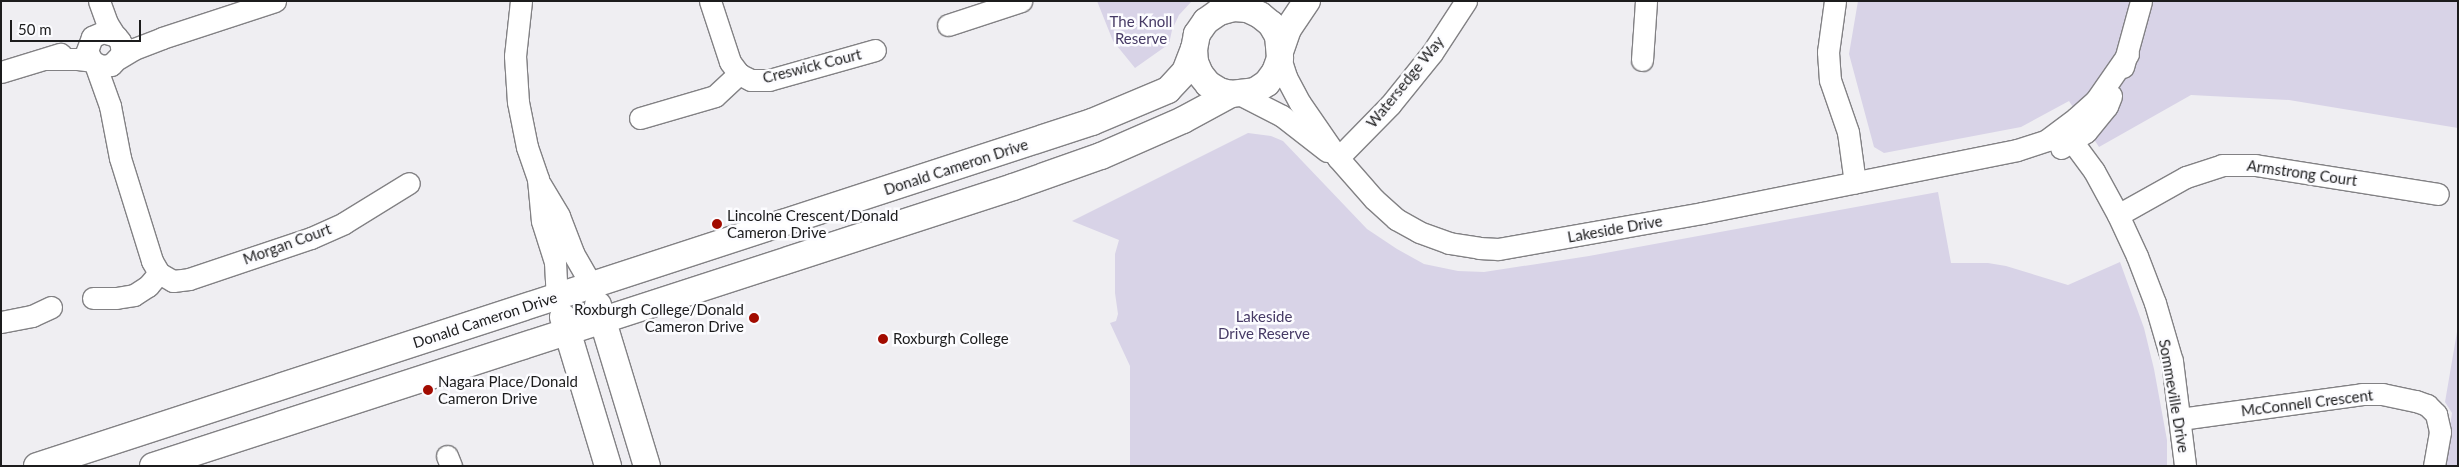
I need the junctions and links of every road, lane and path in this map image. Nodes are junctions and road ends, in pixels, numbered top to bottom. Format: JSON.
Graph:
{"nodes":[{"id":1,"x":95,"y":1,"type":"edge"},
{"id":2,"x":99,"y":1,"type":"edge"},
{"id":3,"x":275,"y":1,"type":"edge"},
{"id":4,"x":710,"y":1,"type":"edge"},
{"id":5,"x":1021,"y":1,"type":"edge"},
{"id":6,"x":1307,"y":1,"type":"edge"},
{"id":7,"x":1466,"y":1,"type":"edge"},
{"id":8,"x":1646,"y":1,"type":"edge"},
{"id":9,"x":1835,"y":1,"type":"edge"},
{"id":10,"x":2142,"y":1,"type":"edge"},
{"id":11,"x":519,"y":5,"type":"edge"},
{"id":12,"x":1240,"y":5,"type":"edge"},
{"id":13,"x":948,"y":26,"type":"dead end"},
{"id":14,"x":115,"y":35,"type":"junction"},
{"id":15,"x":91,"y":38,"type":"junction"},
{"id":16,"x":162,"y":38,"type":"junction"},
{"id":17,"x":1194,"y":49,"type":"junction"},
{"id":18,"x":875,"y":50,"type":"dead end"},
{"id":19,"x":1280,"y":54,"type":"junction"},
{"id":20,"x":46,"y":59,"type":"junction"},
{"id":21,"x":1642,"y":60,"type":"dead end"},
{"id":22,"x":106,"y":62,"type":"junction"},
{"id":23,"x":1,"y":72,"type":"edge"},
{"id":24,"x":739,"y":74,"type":"junction"},
{"id":25,"x":1236,"y":94,"type":"junction"},
{"id":26,"x":640,"y":118,"type":"dead end"},
{"id":27,"x":2060,"y":140,"type":"junction"},
{"id":28,"x":1338,"y":158,"type":"junction"},
{"id":29,"x":538,"y":179,"type":"junction"},
{"id":30,"x":409,"y":183,"type":"dead end"},
{"id":31,"x":1855,"y":183,"type":"junction"},
{"id":32,"x":2438,"y":194,"type":"dead end"},
{"id":33,"x":2118,"y":215,"type":"junction"},
{"id":34,"x":158,"y":273,"type":"junction"},
{"id":35,"x":592,"y":286,"type":"junction"},
{"id":36,"x":557,"y":297,"type":"junction"},
{"id":37,"x":93,"y":298,"type":"dead end"},
{"id":38,"x":51,"y":307,"type":"dead end"},
{"id":39,"x":604,"y":320,"type":"junction"},
{"id":40,"x":1,"y":322,"type":"edge"},
{"id":41,"x":568,"y":332,"type":"junction"},
{"id":42,"x":2180,"y":419,"type":"junction"},
{"id":43,"x":37,"y":466,"type":"edge"},
{"id":44,"x":153,"y":466,"type":"edge"},
{"id":45,"x":608,"y":466,"type":"edge"},
{"id":46,"x":648,"y":466,"type":"edge"},
{"id":47,"x":2185,"y":466,"type":"edge"},
{"id":48,"x":2434,"y":466,"type":"edge"}],
"edges":[{"from":1,"to":15,"type":"street"},
{"from":2,"to":14,"type":"street"},
{"from":3,"to":16,"type":"street"},
{"from":4,"to":24,"type":"street"},
{"from":5,"to":13,"type":"street"},
{"from":6,"to":19,"type":"street"},
{"from":7,"to":28,"type":"street","name":"Watersedge Way"},
{"from":8,"to":21,"type":"street"},
{"from":9,"to":31,"type":"street"},
{"from":10,"to":27,"type":"street","name":"Lakeside Drive"},
{"from":11,"to":29,"type":"street"},
{"from":12,"to":17,"type":"street"},
{"from":12,"to":19,"type":"street"},
{"from":14,"to":15,"type":"street"},
{"from":14,"to":16,"type":"street"},
{"from":14,"to":22,"type":"street"},
{"from":15,"to":20,"type":"street"},
{"from":15,"to":22,"type":"street"},
{"from":16,"to":22,"type":"street"},
{"from":17,"to":25,"type":"street"},
{"from":17,"to":35,"type":"street","name":"Donald Cameron Drive"},
{"from":18,"to":24,"type":"street","name":"Creswick Court"},
{"from":19,"to":25,"type":"street"},
{"from":19,"to":28,"type":"street","name":"Lakeside Drive"},
{"from":20,"to":22,"type":"street"},
{"from":20,"to":23,"type":"street"},
{"from":22,"to":34,"type":"street"},
{"from":24,"to":26,"type":"street"},
{"from":25,"to":28,"type":"street","name":"Lakeside Drive"},
{"from":25,"to":39,"type":"street"},
{"from":27,"to":31,"type":"street","name":"Lakeside Drive"},
{"from":27,"to":33,"type":"street","name":"Sommeville Drive"},
{"from":28,"to":31,"type":"street","name":"Lakeside Drive"},
{"from":29,"to":35,"type":"street"},
{"from":29,"to":36,"type":"street"},
{"from":30,"to":34,"type":"street","name":"Morgan Court"},
{"from":32,"to":33,"type":"street","name":"Armstrong Court"},
{"from":33,"to":42,"type":"street","name":"Sommeville Drive"},
{"from":34,"to":37,"type":"street"},
{"from":35,"to":36,"type":"street","name":"Donald Cameron Drive"},
{"from":35,"to":39,"type":"street"},
{"from":36,"to":41,"type":"street"},
{"from":36,"to":43,"type":"street","name":"Donald Cameron Drive"},
{"from":38,"to":40,"type":"street"},
{"from":39,"to":41,"type":"street"},
{"from":39,"to":46,"type":"street"},
{"from":41,"to":44,"type":"street"},
{"from":41,"to":45,"type":"street"},
{"from":42,"to":47,"type":"street","name":"Sommeville Drive"},
{"from":42,"to":48,"type":"street","name":"McConnell Crescent"}]}
